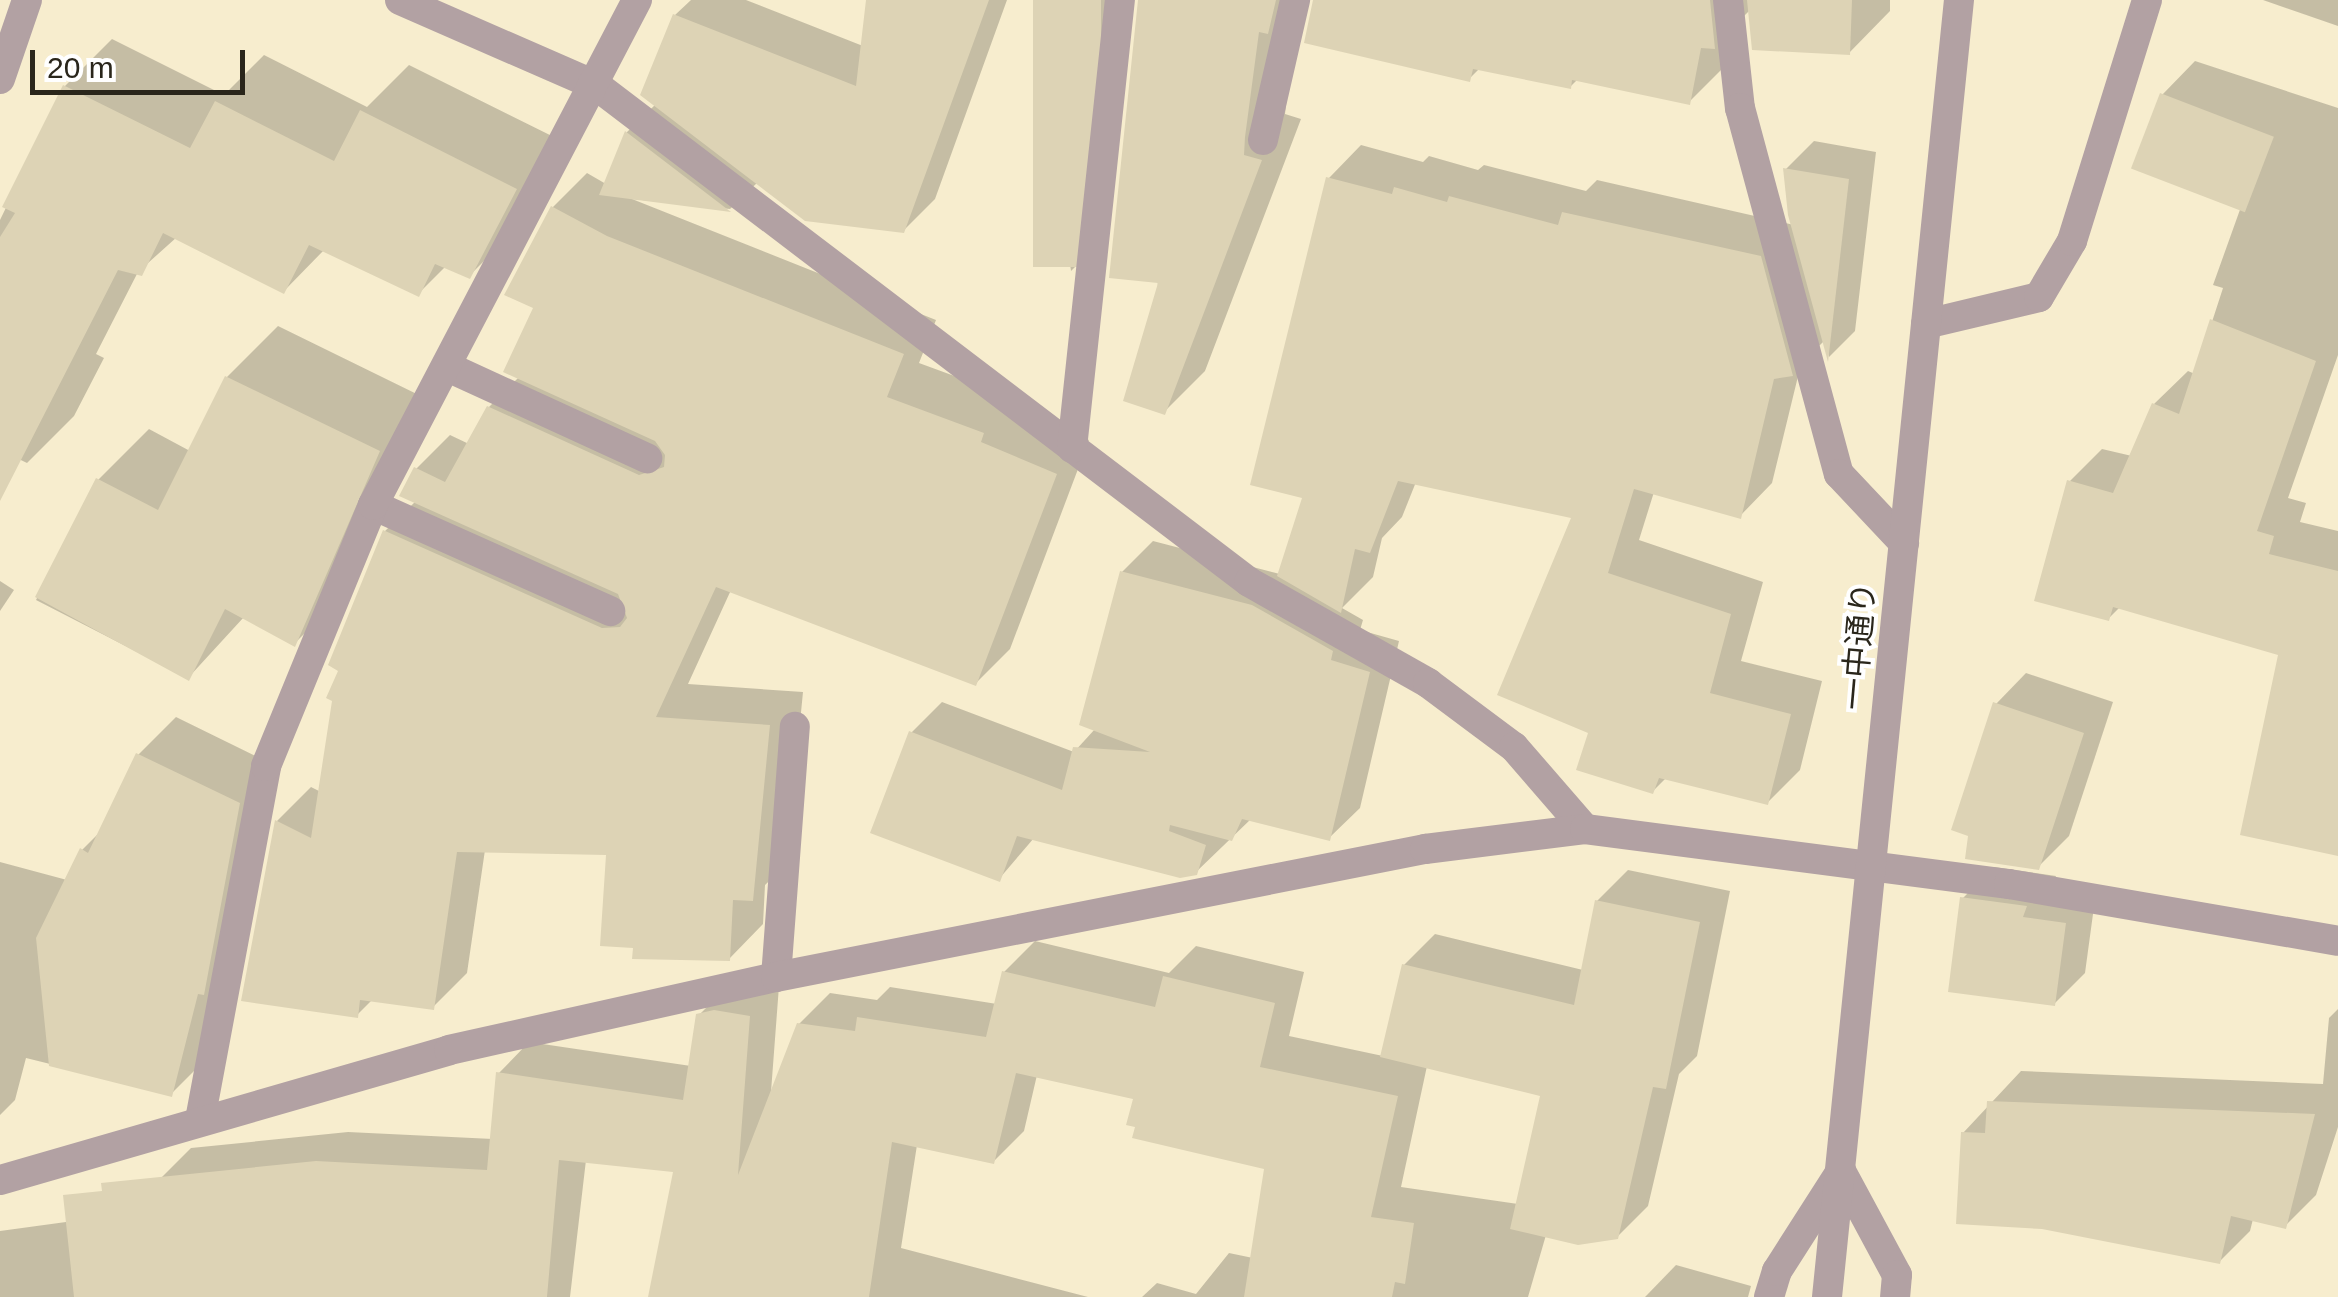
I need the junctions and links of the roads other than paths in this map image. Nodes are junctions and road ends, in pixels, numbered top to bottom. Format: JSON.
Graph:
{"nodes":[{"id":1,"x":26,"y":0,"type":"edge"},
{"id":2,"x":400,"y":0,"type":"edge"},
{"id":3,"x":637,"y":0,"type":"edge"},
{"id":4,"x":1120,"y":0,"type":"edge"},
{"id":5,"x":1296,"y":0,"type":"edge"},
{"id":6,"x":1728,"y":0,"type":"edge"},
{"id":7,"x":1958,"y":0,"type":"edge"},
{"id":8,"x":2147,"y":0,"type":"edge"},
{"id":9,"x":0,"y":79,"type":"edge"},
{"id":10,"x":597,"y":86,"type":"junction"},
{"id":11,"x":1263,"y":140,"type":"dead end"},
{"id":12,"x":1926,"y":324,"type":"junction"},
{"id":13,"x":450,"y":368,"type":"junction"},
{"id":14,"x":1072,"y":448,"type":"junction"},
{"id":15,"x":647,"y":458,"type":"dead end"},
{"id":16,"x":373,"y":504,"type":"junction"},
{"id":17,"x":1904,"y":543,"type":"junction"},
{"id":18,"x":610,"y":611,"type":"dead end"},
{"id":19,"x":795,"y":727,"type":"dead end"},
{"id":20,"x":1584,"y":829,"type":"junction"},
{"id":21,"x":1874,"y":870,"type":"junction"},
{"id":22,"x":2338,"y":941,"type":"edge"},
{"id":23,"x":776,"y":977,"type":"junction"},
{"id":24,"x":200,"y":1120,"type":"junction"},
{"id":25,"x":1842,"y":1171,"type":"junction"},
{"id":26,"x":0,"y":1180,"type":"edge"},
{"id":27,"x":1769,"y":1297,"type":"edge"},
{"id":28,"x":1827,"y":1297,"type":"edge"},
{"id":29,"x":1895,"y":1297,"type":"edge"}],
"edges":[{"from":1,"to":9,"type":"street"},
{"from":2,"to":10,"type":"street"},
{"from":3,"to":10,"type":"street"},
{"from":4,"to":14,"type":"street"},
{"from":5,"to":11,"type":"street"},
{"from":6,"to":17,"type":"street"},
{"from":7,"to":12,"type":"street","name":"一中通り"},
{"from":8,"to":12,"type":"street"},
{"from":10,"to":13,"type":"street"},
{"from":10,"to":14,"type":"street"},
{"from":12,"to":17,"type":"street","name":"一中通り"},
{"from":13,"to":15,"type":"street"},
{"from":13,"to":16,"type":"street"},
{"from":14,"to":20,"type":"street"},
{"from":16,"to":18,"type":"street"},
{"from":16,"to":24,"type":"street"},
{"from":17,"to":21,"type":"street","name":"一中通り"},
{"from":19,"to":23,"type":"street"},
{"from":20,"to":21,"type":"street"},
{"from":20,"to":23,"type":"street"},
{"from":21,"to":22,"type":"street"},
{"from":21,"to":25,"type":"street","name":"一中通り"},
{"from":23,"to":24,"type":"street"},
{"from":24,"to":26,"type":"street"},
{"from":25,"to":27,"type":"street"},
{"from":25,"to":28,"type":"street","name":"一中通り"},
{"from":25,"to":29,"type":"street"}]}
